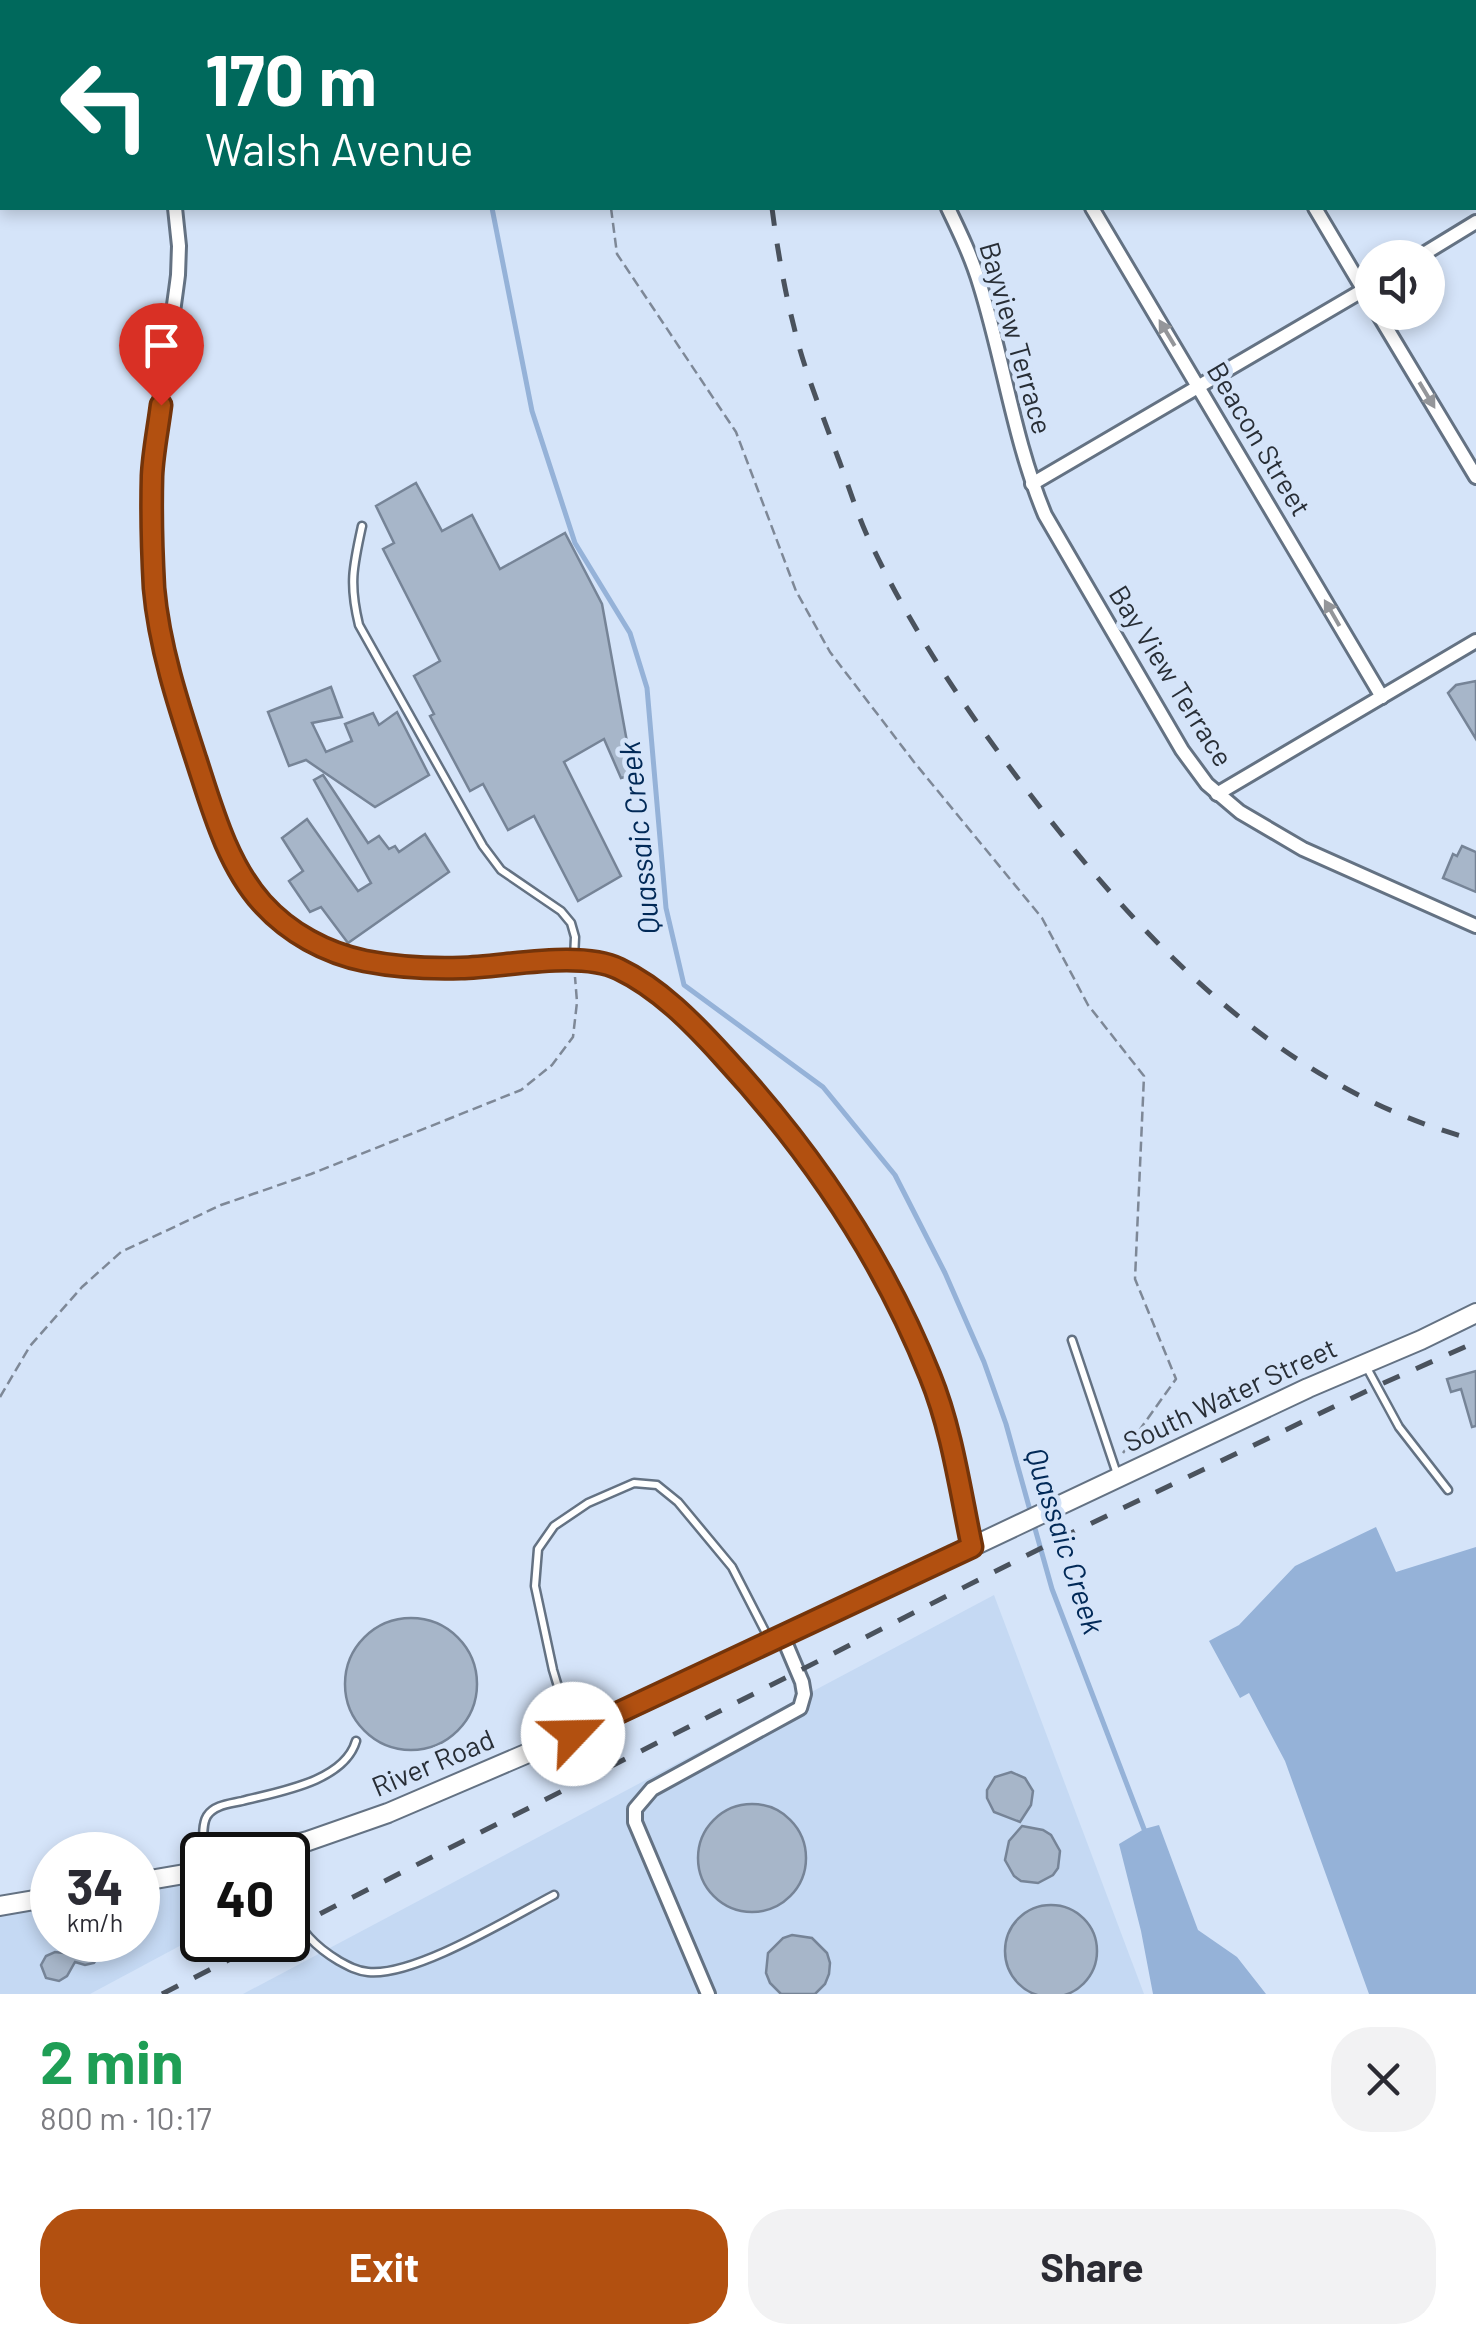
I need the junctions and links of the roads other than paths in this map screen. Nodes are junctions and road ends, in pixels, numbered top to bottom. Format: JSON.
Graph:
{"nodes":[{"id":1,"x":175,"y":210,"type":"edge"},
{"id":2,"x":949,"y":210,"type":"edge"},
{"id":3,"x":1093,"y":210,"type":"edge"},
{"id":4,"x":1316,"y":210,"type":"edge"},
{"id":5,"x":1476,"y":222,"type":"edge"},
{"id":6,"x":1445,"y":241,"type":"edge"},
{"id":7,"x":1355,"y":268,"type":"edge"},
{"id":8,"x":1355,"y":295,"type":"edge"},
{"id":9,"x":1389,"y":330,"type":"edge"},
{"id":10,"x":1199,"y":386,"type":"junction"},
{"id":11,"x":1476,"y":477,"type":"edge"},
{"id":12,"x":1032,"y":484,"type":"junction"},
{"id":13,"x":362,"y":526,"type":"dead end"},
{"id":14,"x":1476,"y":641,"type":"edge"},
{"id":15,"x":1382,"y":697,"type":"junction"},
{"id":16,"x":1217,"y":794,"type":"junction"},
{"id":17,"x":1476,"y":926,"type":"edge"},
{"id":18,"x":574,"y":961,"type":"junction"},
{"id":19,"x":1476,"y":1312,"type":"edge"},
{"id":20,"x":1072,"y":1340,"type":"dead end"},
{"id":21,"x":1364,"y":1362,"type":"junction"},
{"id":22,"x":1119,"y":1478,"type":"junction"},
{"id":23,"x":1448,"y":1490,"type":"dead end"},
{"id":24,"x":1008,"y":1529,"type":"joint"},
{"id":25,"x":972,"y":1547,"type":"junction"},
{"id":26,"x":777,"y":1640,"type":"junction"},
{"id":27,"x":573,"y":1734,"type":"junction"},
{"id":28,"x":356,"y":1741,"type":"dead end"},
{"id":29,"x":204,"y":1832,"type":"edge"},
{"id":30,"x":310,"y":1840,"type":"edge"},
{"id":31,"x":554,"y":1895,"type":"dead end"},
{"id":32,"x":30,"y":1900,"type":"edge"},
{"id":33,"x":0,"y":1906,"type":"edge"},
{"id":34,"x":310,"y":1941,"type":"edge"},
{"id":35,"x":708,"y":1994,"type":"edge"}],
"edges":[{"from":1,"to":18,"type":"street"},
{"from":2,"to":12,"type":"street","name":"Bayview Terrace"},
{"from":10,"to":3,"type":"street","name":"Beacon Street","one_way":true},
{"from":4,"to":7,"type":"street"},
{"from":5,"to":6,"type":"street"},
{"from":8,"to":10,"type":"street"},
{"from":9,"to":11,"type":"street","one_way":true},
{"from":10,"to":12,"type":"street"},
{"from":15,"to":10,"type":"street","name":"Beacon Street","one_way":true},
{"from":12,"to":16,"type":"street","name":"Bay View Terrace"},
{"from":13,"to":18,"type":"lane"},
{"from":14,"to":15,"type":"street"},
{"from":15,"to":16,"type":"street"},
{"from":16,"to":17,"type":"street","name":"Bay View Terrace"},
{"from":18,"to":25,"type":"street"},
{"from":19,"to":21,"type":"street","name":"South Water Street"},
{"from":20,"to":22,"type":"lane"},
{"from":21,"to":22,"type":"street","name":"South Water Street"},
{"from":21,"to":23,"type":"lane"},
{"from":22,"to":24,"type":"street","name":"South Water Street"},
{"from":24,"to":25,"type":"street","name":"River Road"},
{"from":25,"to":26,"type":"street","name":"River Road"},
{"from":26,"to":27,"type":"street","name":"River Road"},
{"from":26,"to":27,"type":"lane"},
{"from":26,"to":35,"type":"street"},
{"from":27,"to":30,"type":"street","name":"River Road"},
{"from":28,"to":29,"type":"lane"},
{"from":31,"to":34,"type":"lane"},
{"from":32,"to":33,"type":"street"}]}
